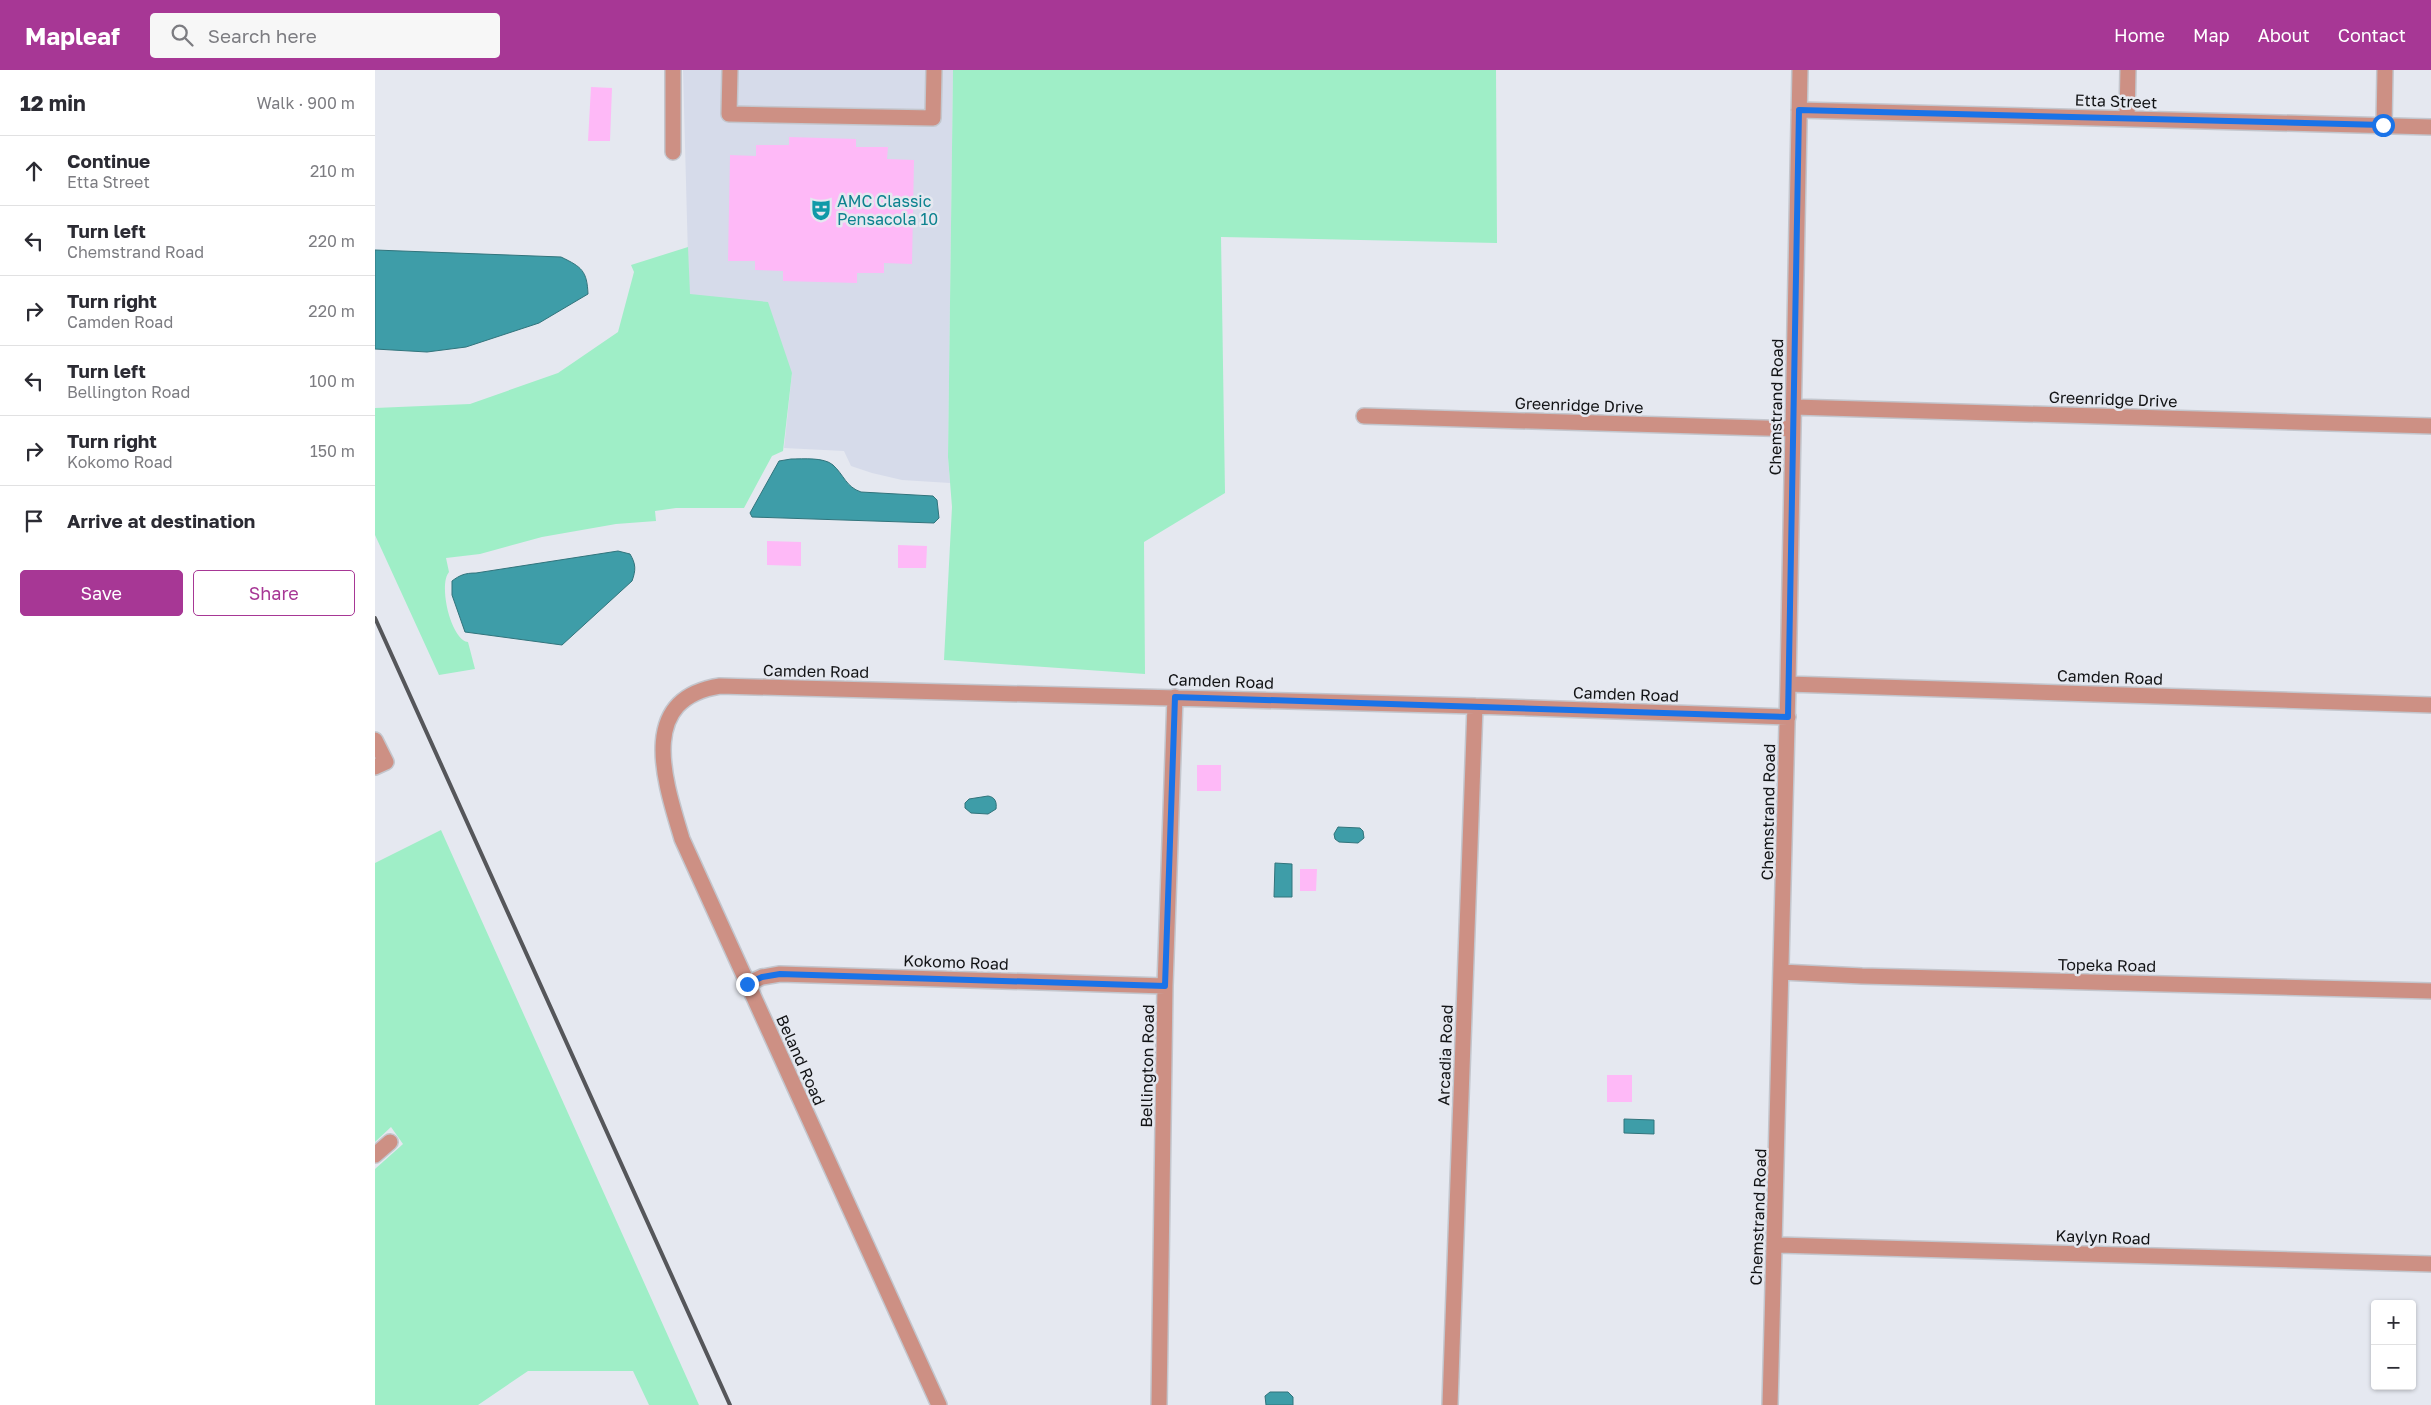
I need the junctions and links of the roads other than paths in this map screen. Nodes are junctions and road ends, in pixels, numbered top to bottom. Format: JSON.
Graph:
{"nodes":[{"id":1,"x":673,"y":70,"type":"edge"},
{"id":2,"x":730,"y":70,"type":"edge"},
{"id":3,"x":934,"y":70,"type":"edge"},
{"id":4,"x":1800,"y":70,"type":"edge"},
{"id":5,"x":2129,"y":70,"type":"edge"},
{"id":6,"x":2385,"y":70,"type":"edge"},
{"id":7,"x":1799,"y":110,"type":"junction"},
{"id":8,"x":2127,"y":118,"type":"junction"},
{"id":9,"x":2383,"y":125,"type":"junction"},
{"id":10,"x":2431,"y":127,"type":"edge"},
{"id":11,"x":673,"y":152,"type":"dead end"},
{"id":12,"x":1794,"y":407,"type":"junction"},
{"id":13,"x":1364,"y":416,"type":"dead end"},
{"id":14,"x":2431,"y":426,"type":"edge"},
{"id":15,"x":1793,"y":429,"type":"junction"},
{"id":16,"x":1788,"y":684,"type":"junction"},
{"id":17,"x":1175,"y":697,"type":"junction"},
{"id":18,"x":2431,"y":705,"type":"edge"},
{"id":19,"x":1475,"y":706,"type":"junction"},
{"id":20,"x":1788,"y":717,"type":"junction"},
{"id":21,"x":667,"y":721,"type":"joint"},
{"id":22,"x":375,"y":740,"type":"edge"},
{"id":23,"x":375,"y":766,"type":"edge"},
{"id":24,"x":1781,"y":972,"type":"junction"},
{"id":25,"x":747,"y":984,"type":"junction"},
{"id":26,"x":1165,"y":986,"type":"junction"},
{"id":27,"x":2431,"y":991,"type":"edge"},
{"id":28,"x":390,"y":1142,"type":"dead end"},
{"id":29,"x":375,"y":1155,"type":"edge"},
{"id":30,"x":1775,"y":1245,"type":"junction"},
{"id":31,"x":2431,"y":1264,"type":"edge"},
{"id":32,"x":939,"y":1405,"type":"edge"},
{"id":33,"x":1159,"y":1405,"type":"edge"},
{"id":34,"x":1450,"y":1405,"type":"edge"},
{"id":35,"x":1770,"y":1405,"type":"edge"}],
"edges":[{"from":1,"to":11,"type":"street"},
{"from":2,"to":3,"type":"street"},
{"from":4,"to":7,"type":"street","name":"Chemstrand Road"},
{"from":5,"to":8,"type":"street"},
{"from":6,"to":9,"type":"street"},
{"from":7,"to":8,"type":"street","name":"Etta Street"},
{"from":7,"to":12,"type":"street","name":"Chemstrand Road"},
{"from":8,"to":9,"type":"street","name":"Etta Street"},
{"from":9,"to":10,"type":"street","name":"Etta Street"},
{"from":12,"to":14,"type":"street","name":"Greenridge Drive"},
{"from":12,"to":15,"type":"street","name":"Chemstrand Road"},
{"from":13,"to":15,"type":"street","name":"Greenridge Drive"},
{"from":15,"to":16,"type":"street","name":"Chemstrand Road"},
{"from":16,"to":18,"type":"street","name":"Camden Road"},
{"from":16,"to":20,"type":"street","name":"Chemstrand Road"},
{"from":17,"to":19,"type":"street","name":"Camden Road"},
{"from":17,"to":21,"type":"street","name":"Camden Road"},
{"from":17,"to":26,"type":"street","name":"Bellington Road"},
{"from":19,"to":20,"type":"street","name":"Camden Road"},
{"from":19,"to":34,"type":"street","name":"Arcadia Road"},
{"from":20,"to":24,"type":"street","name":"Chemstrand Road"},
{"from":21,"to":25,"type":"street","name":"Beland Road"},
{"from":22,"to":23,"type":"street"},
{"from":24,"to":27,"type":"street","name":"Topeka Road"},
{"from":24,"to":30,"type":"street","name":"Chemstrand Road"},
{"from":25,"to":26,"type":"street","name":"Kokomo Road"},
{"from":25,"to":32,"type":"street","name":"Beland Road"},
{"from":26,"to":33,"type":"street","name":"Bellington Road"},
{"from":28,"to":29,"type":"street"},
{"from":30,"to":31,"type":"street","name":"Kaylyn Road"},
{"from":30,"to":35,"type":"street","name":"Chemstrand Road"}]}
